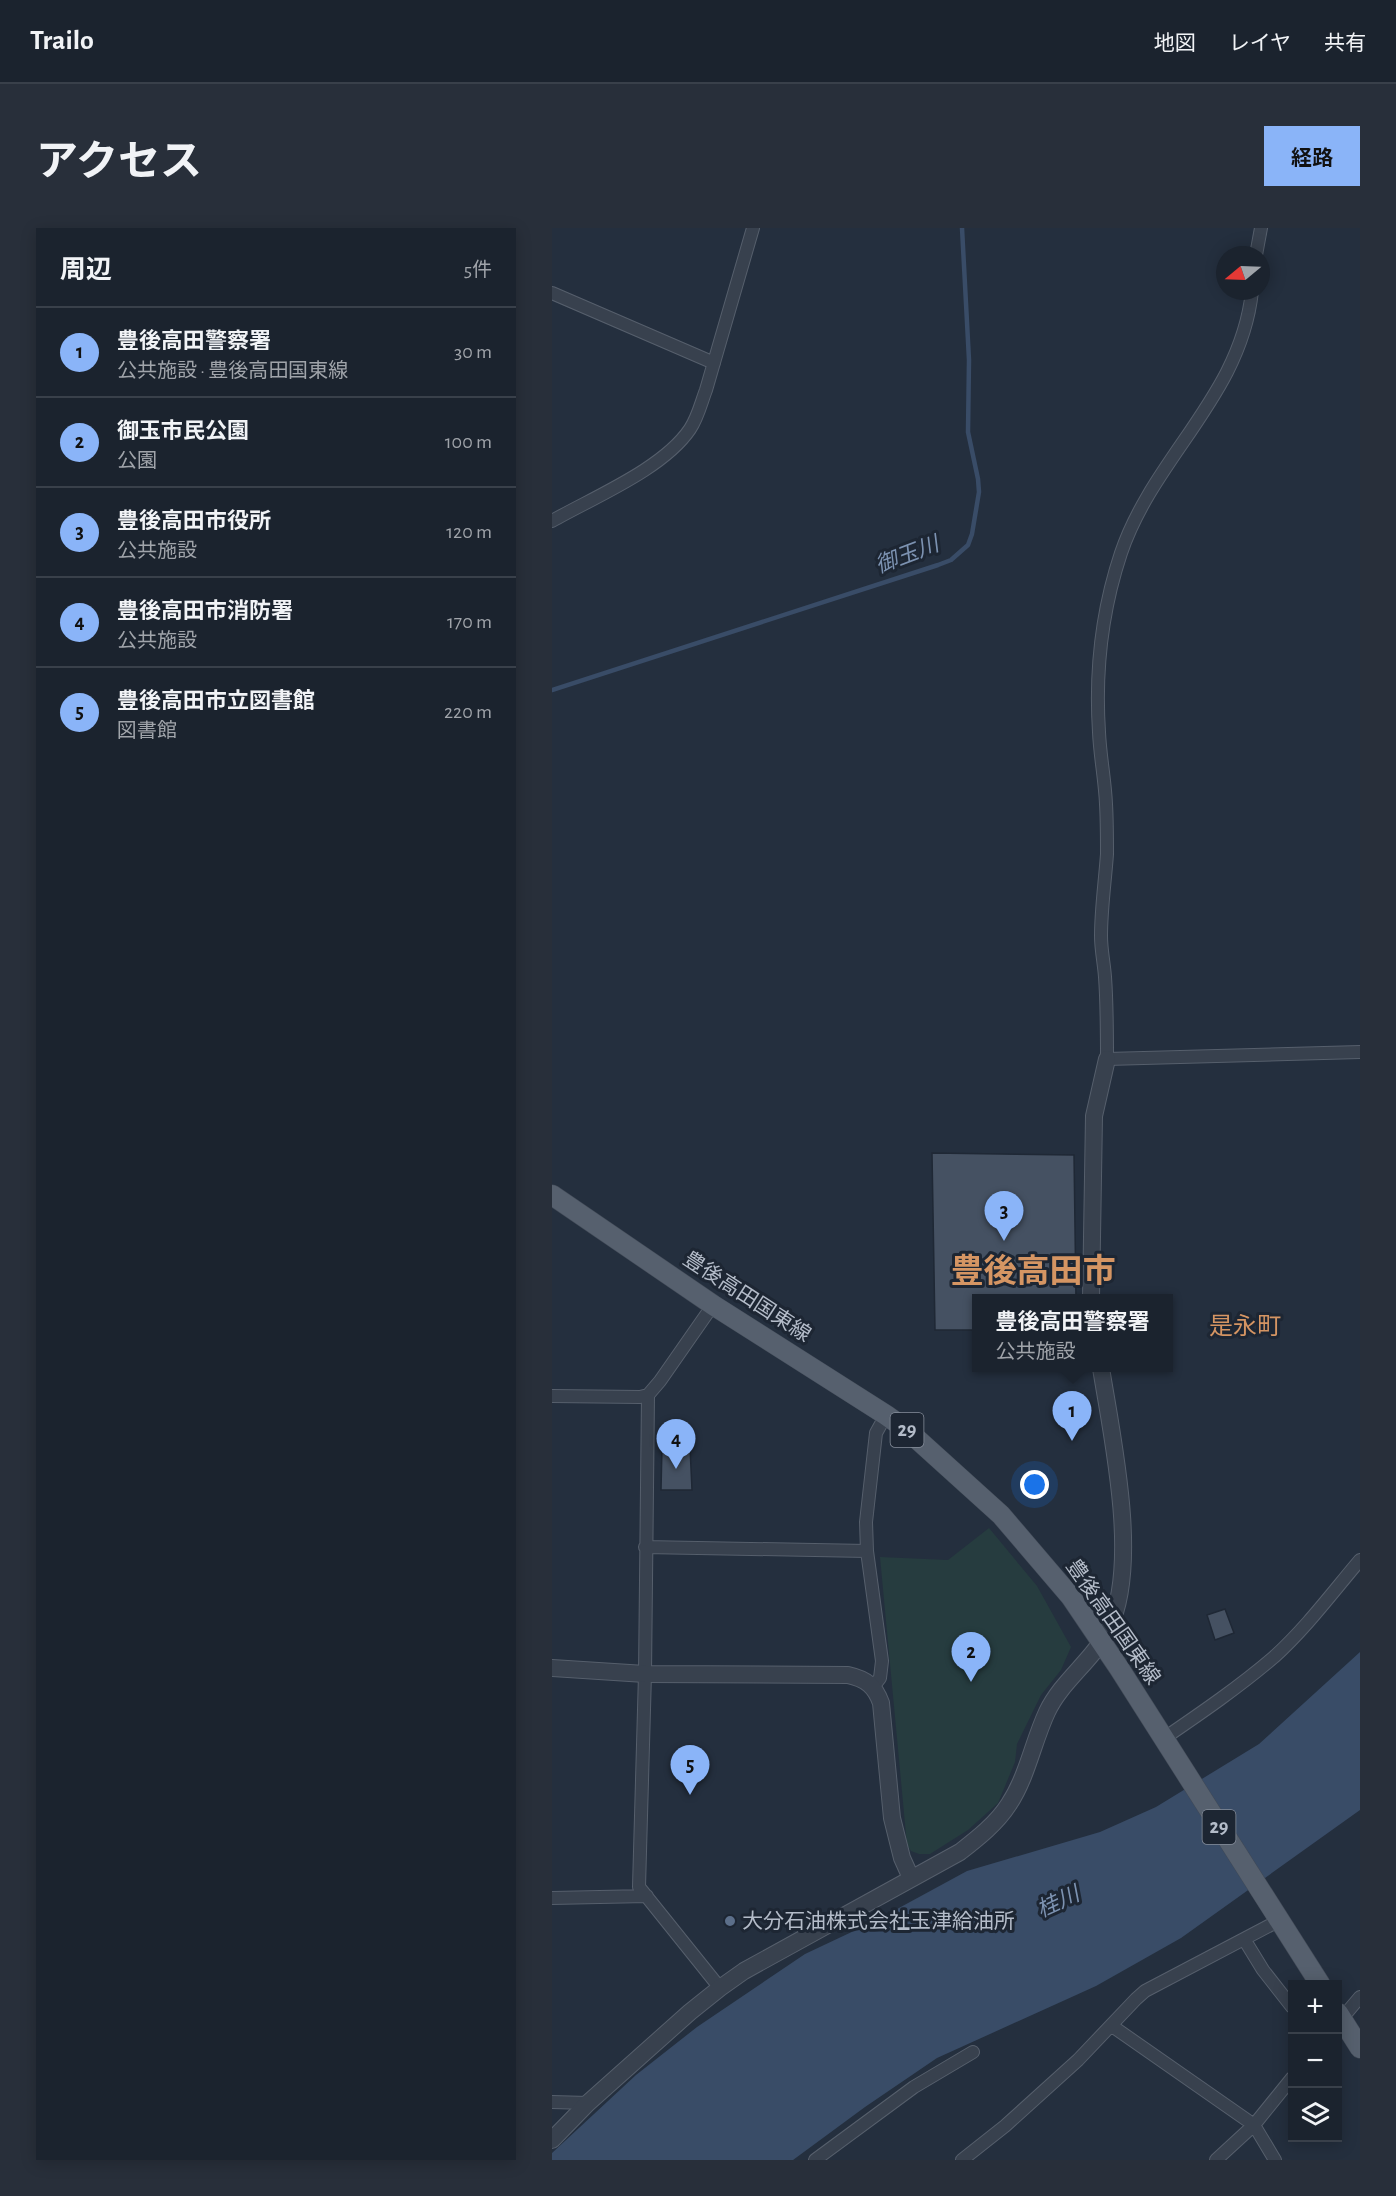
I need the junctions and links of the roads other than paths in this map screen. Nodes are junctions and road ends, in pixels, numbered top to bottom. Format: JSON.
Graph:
{"nodes":[{"id":1,"x":753,"y":228,"type":"edge"},
{"id":2,"x":1261,"y":228,"type":"edge"},
{"id":3,"x":1258,"y":246,"type":"edge"},
{"id":4,"x":552,"y":293,"type":"edge"},
{"id":5,"x":1250,"y":300,"type":"edge"},
{"id":6,"x":714,"y":363,"type":"junction"},
{"id":7,"x":552,"y":521,"type":"edge"},
{"id":8,"x":1360,"y":1052,"type":"edge"},
{"id":9,"x":1107,"y":1059,"type":"junction"},
{"id":10,"x":552,"y":1195,"type":"edge"},
{"id":11,"x":1091,"y":1294,"type":"edge"},
{"id":12,"x":713,"y":1305,"type":"junction"},
{"id":13,"x":1102,"y":1372,"type":"edge"},
{"id":14,"x":648,"y":1395,"type":"junction"},
{"id":15,"x":552,"y":1396,"type":"edge"},
{"id":16,"x":886,"y":1415,"type":"junction"},
{"id":17,"x":645,"y":1547,"type":"junction"},
{"id":18,"x":867,"y":1551,"type":"junction"},
{"id":19,"x":1360,"y":1560,"type":"edge"},
{"id":20,"x":1101,"y":1643,"type":"junction"},
{"id":21,"x":552,"y":1668,"type":"edge"},
{"id":22,"x":645,"y":1674,"type":"junction"},
{"id":23,"x":873,"y":1687,"type":"junction"},
{"id":24,"x":1163,"y":1739,"type":"junction"},
{"id":25,"x":911,"y":1878,"type":"junction"},
{"id":26,"x":647,"y":1896,"type":"junction"},
{"id":27,"x":552,"y":1898,"type":"edge"},
{"id":28,"x":1280,"y":1920,"type":"junction"},
{"id":29,"x":1244,"y":1939,"type":"junction"},
{"id":30,"x":1318,"y":1980,"type":"edge"},
{"id":31,"x":720,"y":1988,"type":"junction"},
{"id":32,"x":1360,"y":1997,"type":"edge"},
{"id":33,"x":1288,"y":2001,"type":"edge"},
{"id":34,"x":1342,"y":2016,"type":"edge"},
{"id":35,"x":1342,"y":2023,"type":"edge"},
{"id":36,"x":1112,"y":2026,"type":"junction"},
{"id":37,"x":1360,"y":2048,"type":"edge"},
{"id":38,"x":973,"y":2052,"type":"dead end"},
{"id":39,"x":1288,"y":2084,"type":"edge"},
{"id":40,"x":552,"y":2102,"type":"edge"},
{"id":41,"x":588,"y":2103,"type":"junction"},
{"id":42,"x":1254,"y":2125,"type":"junction"},
{"id":43,"x":552,"y":2140,"type":"edge"},
{"id":44,"x":815,"y":2160,"type":"edge"},
{"id":45,"x":962,"y":2160,"type":"edge"},
{"id":46,"x":1216,"y":2160,"type":"edge"},
{"id":47,"x":1275,"y":2160,"type":"edge"}],
"edges":[{"from":1,"to":6,"type":"street"},
{"from":2,"to":3,"type":"street"},
{"from":4,"to":6,"type":"street"},
{"from":5,"to":9,"type":"street"},
{"from":6,"to":7,"type":"street"},
{"from":8,"to":9,"type":"street"},
{"from":9,"to":11,"type":"street"},
{"from":10,"to":12,"type":"main road","name":"豊後高田国東線","number":"29"},
{"from":12,"to":14,"type":"street"},
{"from":12,"to":16,"type":"main road","name":"豊後高田国東線","number":"29"},
{"from":13,"to":20,"type":"street"},
{"from":14,"to":15,"type":"street"},
{"from":14,"to":17,"type":"street"},
{"from":16,"to":18,"type":"street"},
{"from":16,"to":20,"type":"main road","name":"豊後高田国東線","number":"29"},
{"from":17,"to":18,"type":"street"},
{"from":17,"to":22,"type":"street"},
{"from":18,"to":23,"type":"street"},
{"from":19,"to":24,"type":"street"},
{"from":20,"to":24,"type":"main road","name":"豊後高田国東線","number":"29"},
{"from":20,"to":25,"type":"street"},
{"from":21,"to":22,"type":"street"},
{"from":22,"to":23,"type":"street"},
{"from":22,"to":26,"type":"street"},
{"from":23,"to":25,"type":"street"},
{"from":24,"to":28,"type":"main road","name":"豊後高田国東線","number":"29"},
{"from":25,"to":31,"type":"street"},
{"from":26,"to":27,"type":"street"},
{"from":26,"to":31,"type":"street"},
{"from":28,"to":29,"type":"street"},
{"from":28,"to":30,"type":"main road","name":"豊後高田国東線","number":"29"},
{"from":29,"to":33,"type":"street"},
{"from":29,"to":36,"type":"street"},
{"from":31,"to":41,"type":"street"},
{"from":32,"to":34,"type":"street"},
{"from":35,"to":37,"type":"main road"},
{"from":36,"to":42,"type":"street"},
{"from":36,"to":45,"type":"street"},
{"from":38,"to":44,"type":"street"},
{"from":39,"to":42,"type":"street"},
{"from":40,"to":41,"type":"street"},
{"from":41,"to":43,"type":"street"},
{"from":42,"to":46,"type":"street"},
{"from":42,"to":47,"type":"street"}]}
